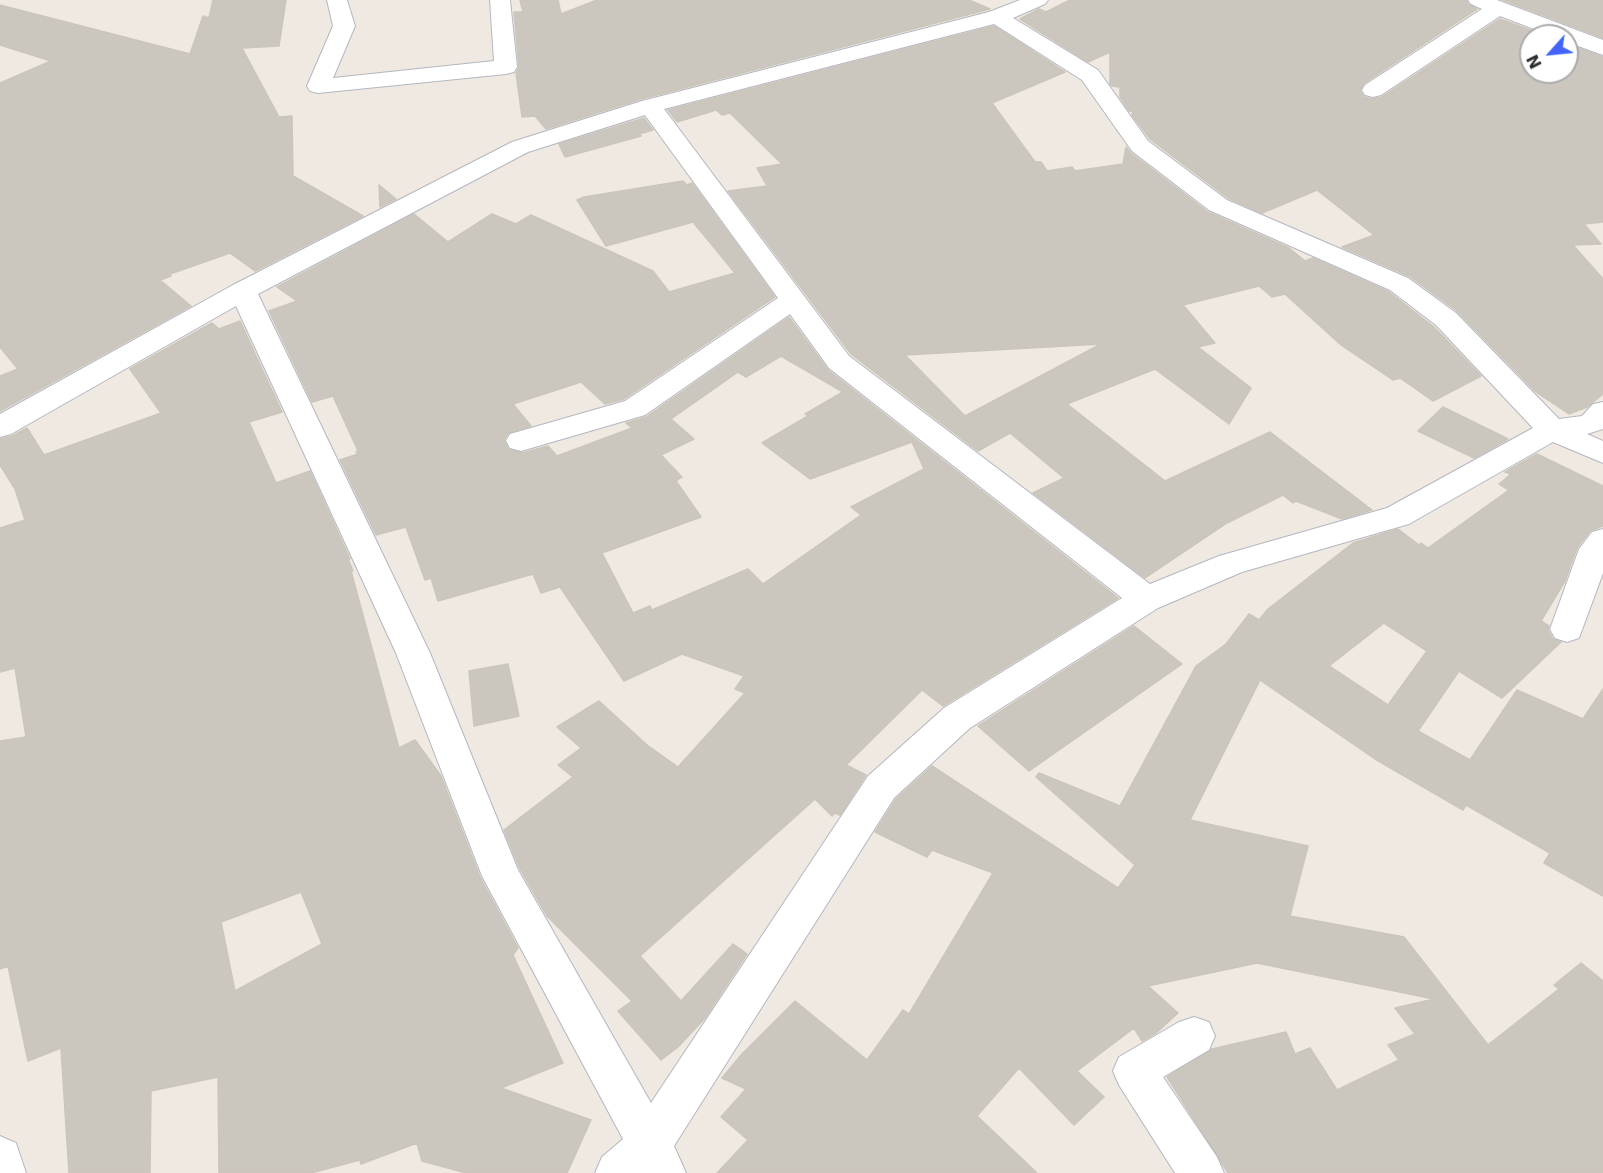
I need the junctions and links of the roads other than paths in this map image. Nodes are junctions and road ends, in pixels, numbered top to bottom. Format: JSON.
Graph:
{"nodes":[{"id":1,"x":337,"y":0,"type":"edge"},
{"id":2,"x":500,"y":0,"type":"edge"},
{"id":3,"x":1038,"y":0,"type":"edge"},
{"id":4,"x":1487,"y":4,"type":"edge"},
{"id":5,"x":997,"y":17,"type":"junction"},
{"id":6,"x":1603,"y":48,"type":"edge"},
{"id":7,"x":1373,"y":90,"type":"dead end"},
{"id":8,"x":650,"y":106,"type":"junction"},
{"id":9,"x":243,"y":291,"type":"junction"},
{"id":10,"x":792,"y":300,"type":"junction"},
{"id":11,"x":1603,"y":411,"type":"edge"},
{"id":12,"x":0,"y":427,"type":"edge"},
{"id":13,"x":1552,"y":430,"type":"junction"},
{"id":14,"x":521,"y":441,"type":"dead end"},
{"id":15,"x":1603,"y":453,"type":"edge"},
{"id":16,"x":1603,"y":540,"type":"edge"},
{"id":17,"x":1146,"y":599,"type":"junction"},
{"id":18,"x":1567,"y":629,"type":"dead end"},
{"id":19,"x":1194,"y":1036,"type":"dead end"},
{"id":20,"x":0,"y":1158,"type":"edge"},
{"id":21,"x":657,"y":1159,"type":"edge"},
{"id":22,"x":3,"y":1173,"type":"edge"},
{"id":23,"x":618,"y":1173,"type":"edge"},
{"id":24,"x":1201,"y":1173,"type":"edge"}],
"edges":[{"from":1,"to":2,"type":"street"},
{"from":3,"to":5,"type":"street"},
{"from":4,"to":6,"type":"street"},
{"from":4,"to":7,"type":"street"},
{"from":5,"to":8,"type":"street"},
{"from":5,"to":13,"type":"street"},
{"from":8,"to":9,"type":"street"},
{"from":8,"to":10,"type":"street"},
{"from":9,"to":12,"type":"street"},
{"from":9,"to":21,"type":"street"},
{"from":10,"to":14,"type":"street"},
{"from":10,"to":17,"type":"street"},
{"from":11,"to":13,"type":"street"},
{"from":13,"to":15,"type":"street"},
{"from":13,"to":17,"type":"street"},
{"from":16,"to":18,"type":"street"},
{"from":17,"to":21,"type":"street"},
{"from":19,"to":24,"type":"street"},
{"from":20,"to":22,"type":"street"},
{"from":21,"to":23,"type":"street"}]}
